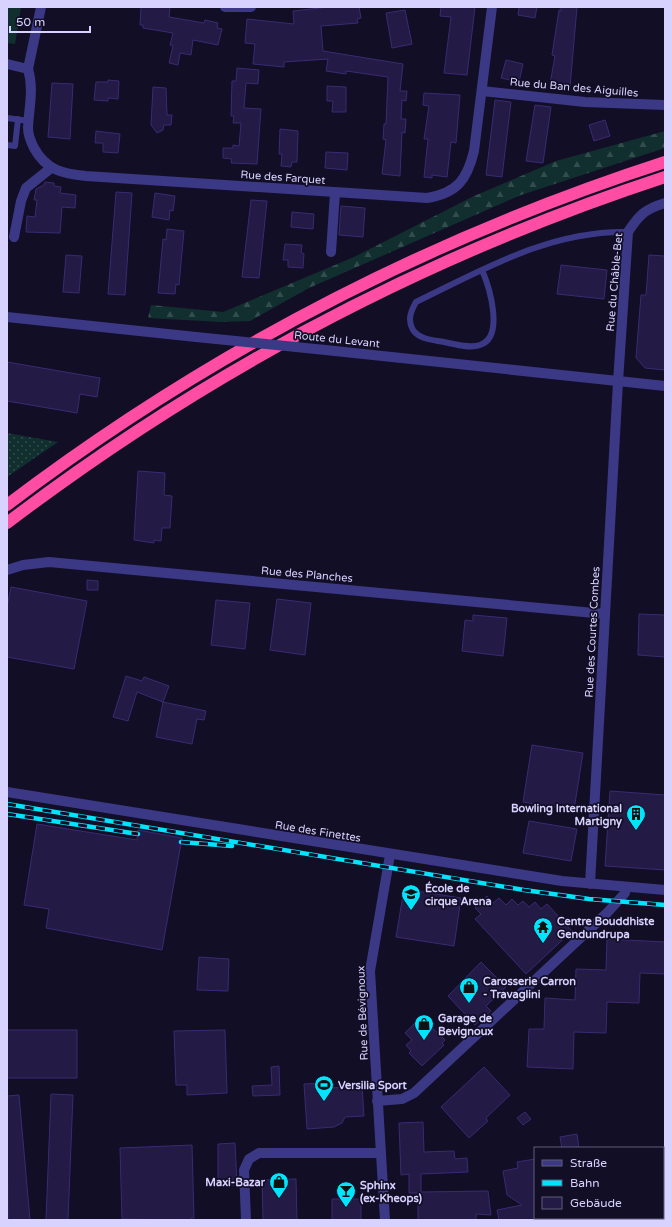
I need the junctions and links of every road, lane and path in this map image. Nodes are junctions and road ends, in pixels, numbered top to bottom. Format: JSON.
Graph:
{"nodes":[{"id":1,"x":41,"y":7,"type":"edge"},
{"id":2,"x":225,"y":7,"type":"edge"},
{"id":3,"x":252,"y":7,"type":"edge"},
{"id":4,"x":492,"y":7,"type":"edge"},
{"id":5,"x":7,"y":64,"type":"edge"},
{"id":6,"x":28,"y":69,"type":"junction"},
{"id":7,"x":482,"y":91,"type":"junction"},
{"id":8,"x":665,"y":105,"type":"edge"},
{"id":9,"x":7,"y":118,"type":"edge"},
{"id":10,"x":24,"y":120,"type":"junction"},
{"id":11,"x":7,"y":145,"type":"edge"},
{"id":12,"x":665,"y":162,"type":"edge"},
{"id":13,"x":50,"y":168,"type":"junction"},
{"id":14,"x":665,"y":177,"type":"edge"},
{"id":15,"x":335,"y":193,"type":"junction"},
{"id":16,"x":665,"y":203,"type":"edge"},
{"id":17,"x":628,"y":232,"type":"junction"},
{"id":18,"x":14,"y":238,"type":"dead end"},
{"id":19,"x":331,"y":252,"type":"dead end"},
{"id":20,"x":482,"y":270,"type":"junction"},
{"id":21,"x":7,"y":317,"type":"edge"},
{"id":22,"x":618,"y":382,"type":"junction"},
{"id":23,"x":665,"y":386,"type":"edge"},
{"id":24,"x":7,"y":505,"type":"edge"},
{"id":25,"x":7,"y":523,"type":"edge"},
{"id":26,"x":7,"y":570,"type":"edge"},
{"id":27,"x":605,"y":614,"type":"junction"},
{"id":28,"x":7,"y":792,"type":"edge"},
{"id":29,"x":390,"y":855,"type":"junction"},
{"id":30,"x":590,"y":884,"type":"junction"},
{"id":31,"x":626,"y":887,"type":"junction"},
{"id":32,"x":665,"y":890,"type":"edge"},
{"id":33,"x":377,"y":1101,"type":"junction"},
{"id":34,"x":381,"y":1153,"type":"junction"},
{"id":35,"x":246,"y":1220,"type":"edge"},
{"id":36,"x":385,"y":1220,"type":"edge"}],
"edges":[{"from":1,"to":6,"type":"street"},
{"from":2,"to":3,"type":"street"},
{"from":4,"to":7,"type":"street","name":"Rue des Farquet"},
{"from":5,"to":6,"type":"street"},
{"from":6,"to":10,"type":"street"},
{"from":7,"to":8,"type":"street","name":"Rue du Ban des Aiguilles"},
{"from":7,"to":15,"type":"street","name":"Rue des Farquet"},
{"from":9,"to":10,"type":"lane"},
{"from":10,"to":11,"type":"lane"},
{"from":10,"to":13,"type":"street"},
{"from":12,"to":24,"type":"highway"},
{"from":13,"to":15,"type":"street","name":"Rue des Farquet"},
{"from":13,"to":18,"type":"street"},
{"from":14,"to":25,"type":"highway"},
{"from":15,"to":19,"type":"street"},
{"from":16,"to":17,"type":"street","name":"Rue du Châble-Bet"},
{"from":17,"to":20,"type":"lane"},
{"from":17,"to":22,"type":"street","name":"Rue du Châble-Bet"},
{"from":20,"to":20,"type":"lane"},
{"from":21,"to":22,"type":"street","name":"Route du Levant","bridge":true},
{"from":22,"to":23,"type":"street","name":"Route du Levant"},
{"from":22,"to":27,"type":"street","name":"Rue des Courtes Combes"},
{"from":26,"to":27,"type":"street","name":"Rue des Planches"},
{"from":27,"to":30,"type":"street","name":"Rue des Courtes Combes"},
{"from":28,"to":29,"type":"street","name":"Rue des Finettes"},
{"from":29,"to":30,"type":"street","name":"Rue des Finettes"},
{"from":29,"to":33,"type":"street","name":"Rue de Bévignoux"},
{"from":30,"to":31,"type":"street","name":"Rue des Finettes"},
{"from":31,"to":32,"type":"street","name":"Rue des Finettes"},
{"from":31,"to":33,"type":"street"},
{"from":33,"to":34,"type":"street","name":"Rue de Bévignoux"},
{"from":34,"to":35,"type":"street"},
{"from":34,"to":36,"type":"street","name":"Rue de Bévignoux"}]}
